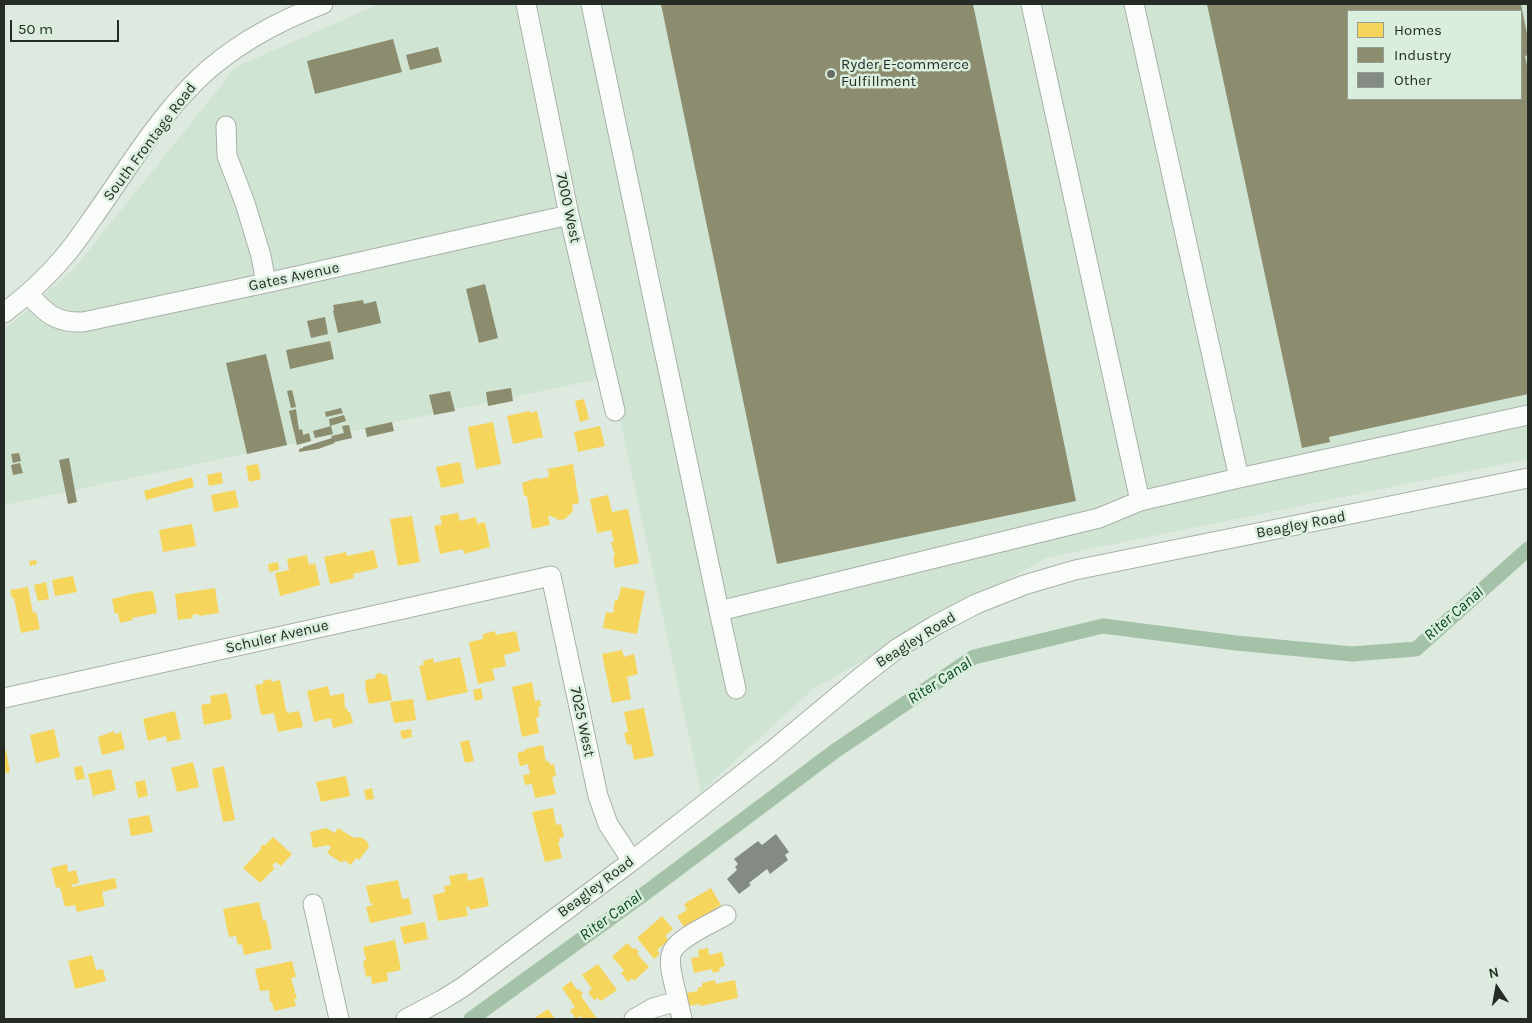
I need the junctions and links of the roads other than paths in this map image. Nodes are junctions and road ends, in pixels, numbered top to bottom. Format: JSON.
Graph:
{"nodes":[{"id":1,"x":323,"y":4,"type":"edge"},
{"id":2,"x":526,"y":4,"type":"edge"},
{"id":3,"x":591,"y":4,"type":"edge"},
{"id":4,"x":1031,"y":4,"type":"edge"},
{"id":5,"x":1134,"y":4,"type":"edge"},
{"id":6,"x":226,"y":126,"type":"dead end"},
{"id":7,"x":569,"y":215,"type":"junction"},
{"id":8,"x":266,"y":283,"type":"junction"},
{"id":9,"x":28,"y":294,"type":"junction"},
{"id":10,"x":4,"y":313,"type":"edge"},
{"id":11,"x":615,"y":411,"type":"dead end"},
{"id":12,"x":1528,"y":415,"type":"edge"},
{"id":13,"x":1239,"y":478,"type":"junction"},
{"id":14,"x":1528,"y":478,"type":"edge"},
{"id":15,"x":1140,"y":501,"type":"junction"},
{"id":16,"x":551,"y":576,"type":"joint"},
{"id":17,"x":719,"y":611,"type":"junction"},
{"id":18,"x":736,"y":689,"type":"dead end"},
{"id":19,"x":4,"y":698,"type":"edge"},
{"id":20,"x":632,"y":861,"type":"junction"},
{"id":21,"x":313,"y":904,"type":"dead end"},
{"id":22,"x":726,"y":914,"type":"dead end"},
{"id":23,"x":680,"y":1010,"type":"edge"},
{"id":24,"x":339,"y":1019,"type":"edge"},
{"id":25,"x":406,"y":1019,"type":"edge"},
{"id":26,"x":634,"y":1019,"type":"edge"}],
"edges":[{"from":1,"to":9,"type":"street","name":"South Frontage Road"},
{"from":2,"to":7,"type":"street","name":"7000 West"},
{"from":3,"to":17,"type":"street"},
{"from":4,"to":15,"type":"street"},
{"from":5,"to":13,"type":"street"},
{"from":6,"to":8,"type":"street"},
{"from":7,"to":8,"type":"street","name":"Gates Avenue"},
{"from":7,"to":11,"type":"street","name":"7000 West"},
{"from":8,"to":9,"type":"street","name":"Gates Avenue"},
{"from":9,"to":10,"type":"street","name":"South Frontage Road"},
{"from":12,"to":13,"type":"street"},
{"from":13,"to":15,"type":"street"},
{"from":14,"to":20,"type":"street","name":"Beagley Road"},
{"from":15,"to":17,"type":"street"},
{"from":16,"to":19,"type":"street","name":"Schuler Avenue"},
{"from":16,"to":20,"type":"street","name":"7025 West"},
{"from":17,"to":18,"type":"street"},
{"from":20,"to":25,"type":"street","name":"Beagley Road"},
{"from":21,"to":24,"type":"street"},
{"from":22,"to":23,"type":"street"},
{"from":23,"to":26,"type":"street"}]}
